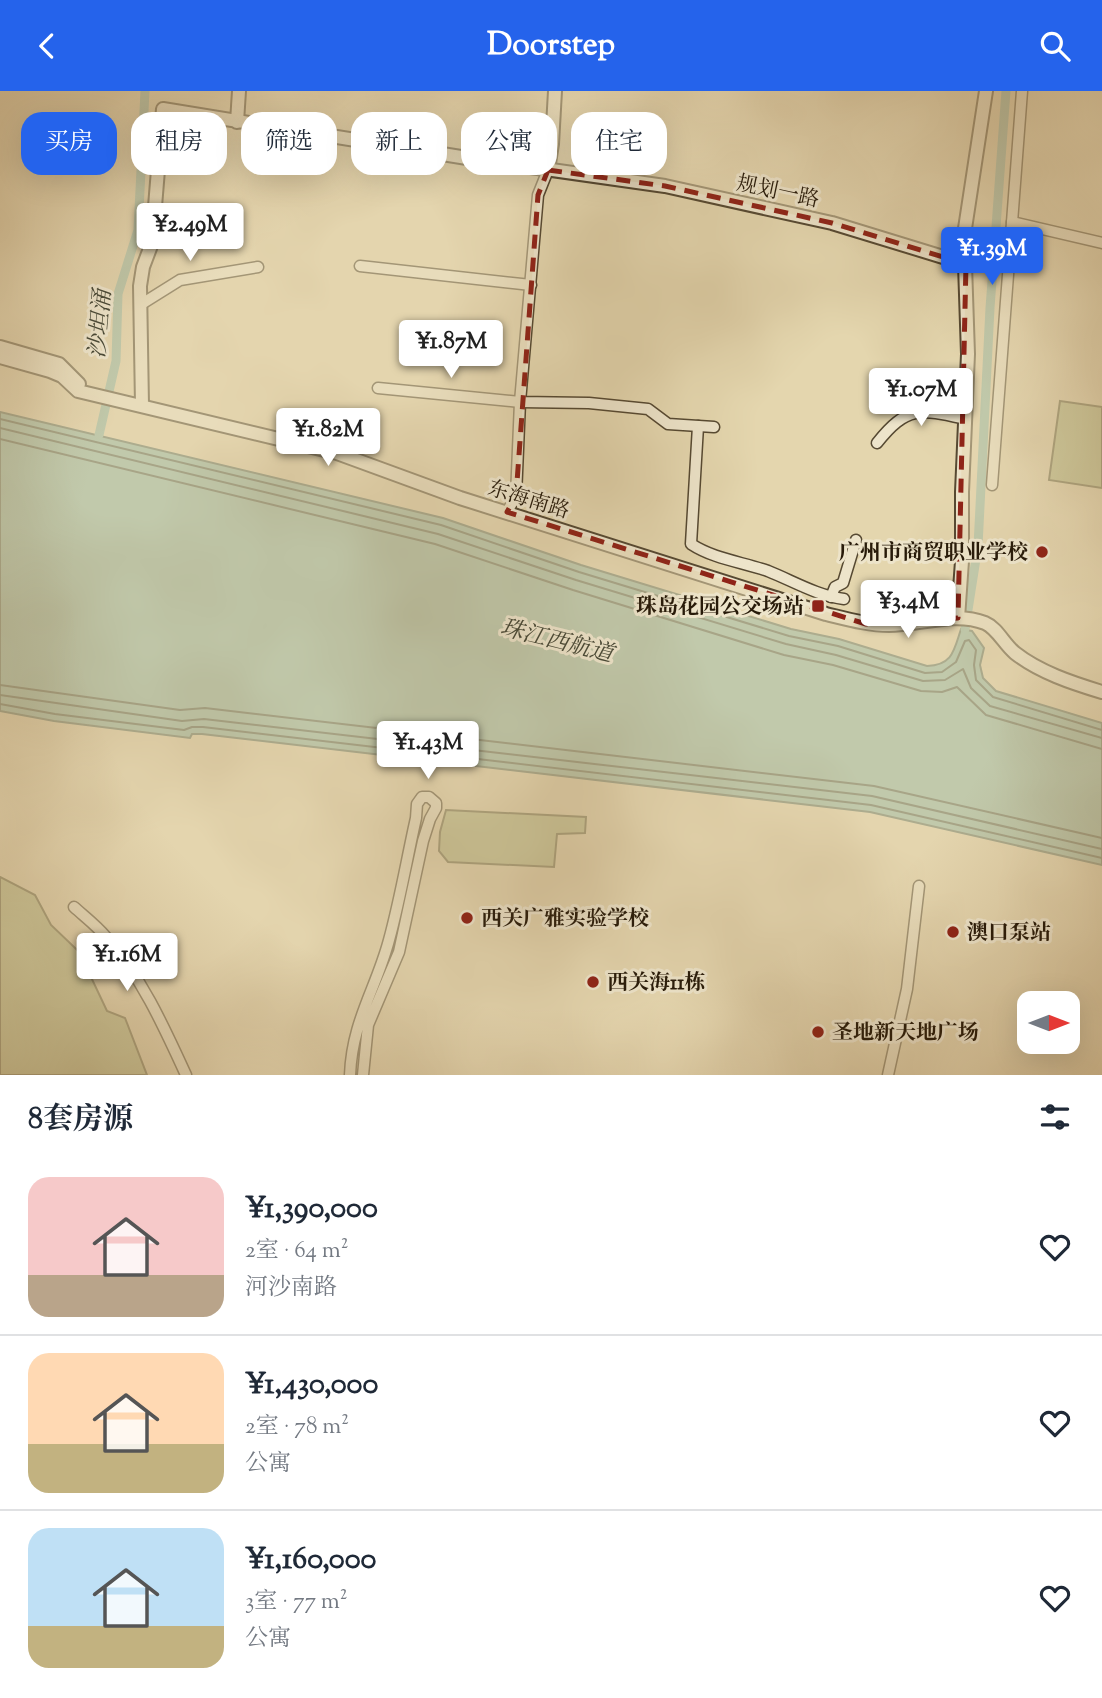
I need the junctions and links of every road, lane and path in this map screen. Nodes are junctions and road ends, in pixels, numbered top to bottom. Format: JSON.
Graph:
{"nodes":[{"id":1,"x":239,"y":91,"type":"edge"},
{"id":2,"x":555,"y":91,"type":"edge"},
{"id":3,"x":986,"y":91,"type":"edge"},
{"id":4,"x":1022,"y":91,"type":"edge"},
{"id":5,"x":554,"y":112,"type":"edge"},
{"id":6,"x":237,"y":121,"type":"junction"},
{"id":7,"x":461,"y":156,"type":"edge"},
{"id":8,"x":557,"y":171,"type":"edge"},
{"id":9,"x":546,"y":175,"type":"edge"},
{"id":10,"x":1012,"y":222,"type":"junction"},
{"id":11,"x":1102,"y":243,"type":"edge"},
{"id":12,"x":965,"y":264,"type":"junction"},
{"id":13,"x":359,"y":266,"type":"dead end"},
{"id":14,"x":258,"y":268,"type":"dead end"},
{"id":15,"x":531,"y":285,"type":"junction"},
{"id":16,"x":141,"y":305,"type":"junction"},
{"id":17,"x":0,"y":347,"type":"edge"},
{"id":18,"x":0,"y":357,"type":"edge"},
{"id":19,"x":378,"y":387,"type":"dead end"},
{"id":20,"x":94,"y":395,"type":"junction"},
{"id":21,"x":520,"y":403,"type":"junction"},
{"id":22,"x":142,"y":405,"type":"junction"},
{"id":23,"x":966,"y":419,"type":"junction"},
{"id":24,"x":698,"y":426,"type":"junction"},
{"id":25,"x":714,"y":427,"type":"dead end"},
{"id":26,"x":877,"y":443,"type":"dead end"},
{"id":27,"x":992,"y":485,"type":"dead end"},
{"id":28,"x":507,"y":512,"type":"junction"},
{"id":29,"x":856,"y":540,"type":"dead end"},
{"id":30,"x":831,"y":597,"type":"junction"},
{"id":31,"x":844,"y":599,"type":"dead end"},
{"id":32,"x":967,"y":619,"type":"junction"},
{"id":33,"x":1102,"y":692,"type":"edge"},
{"id":34,"x":919,"y":885,"type":"dead end"},
{"id":35,"x":74,"y":907,"type":"dead end"},
{"id":36,"x":186,"y":1075,"type":"edge"},
{"id":37,"x":350,"y":1075,"type":"edge"},
{"id":38,"x":363,"y":1075,"type":"edge"},
{"id":39,"x":888,"y":1075,"type":"edge"}],
"edges":[{"from":1,"to":6,"type":"street"},
{"from":2,"to":5,"type":"street"},
{"from":3,"to":12,"type":"street"},
{"from":4,"to":10,"type":"street"},
{"from":6,"to":7,"type":"street","name":"规划一路"},
{"from":6,"to":16,"type":"street","name":"规划一路"},
{"from":8,"to":12,"type":"street","name":"规划一路"},
{"from":9,"to":15,"type":"street"},
{"from":10,"to":11,"type":"street"},
{"from":10,"to":27,"type":"street"},
{"from":12,"to":23,"type":"street"},
{"from":13,"to":15,"type":"street"},
{"from":14,"to":16,"type":"street"},
{"from":15,"to":21,"type":"street"},
{"from":16,"to":22,"type":"street"},
{"from":17,"to":20,"type":"street"},
{"from":18,"to":20,"type":"street","name":"东海南路"},
{"from":19,"to":21,"type":"street"},
{"from":20,"to":22,"type":"street","name":"东海南路"},
{"from":21,"to":24,"type":"street"},
{"from":21,"to":28,"type":"street"},
{"from":22,"to":28,"type":"street","name":"东海南路"},
{"from":23,"to":26,"type":"street"},
{"from":23,"to":32,"type":"street"},
{"from":24,"to":25,"type":"street"},
{"from":24,"to":30,"type":"street"},
{"from":28,"to":32,"type":"street","name":"东海南路"},
{"from":29,"to":30,"type":"street"},
{"from":30,"to":31,"type":"street"},
{"from":32,"to":33,"type":"street"},
{"from":34,"to":39,"type":"street"},
{"from":35,"to":36,"type":"street"},
{"from":37,"to":38,"type":"street"}]}
